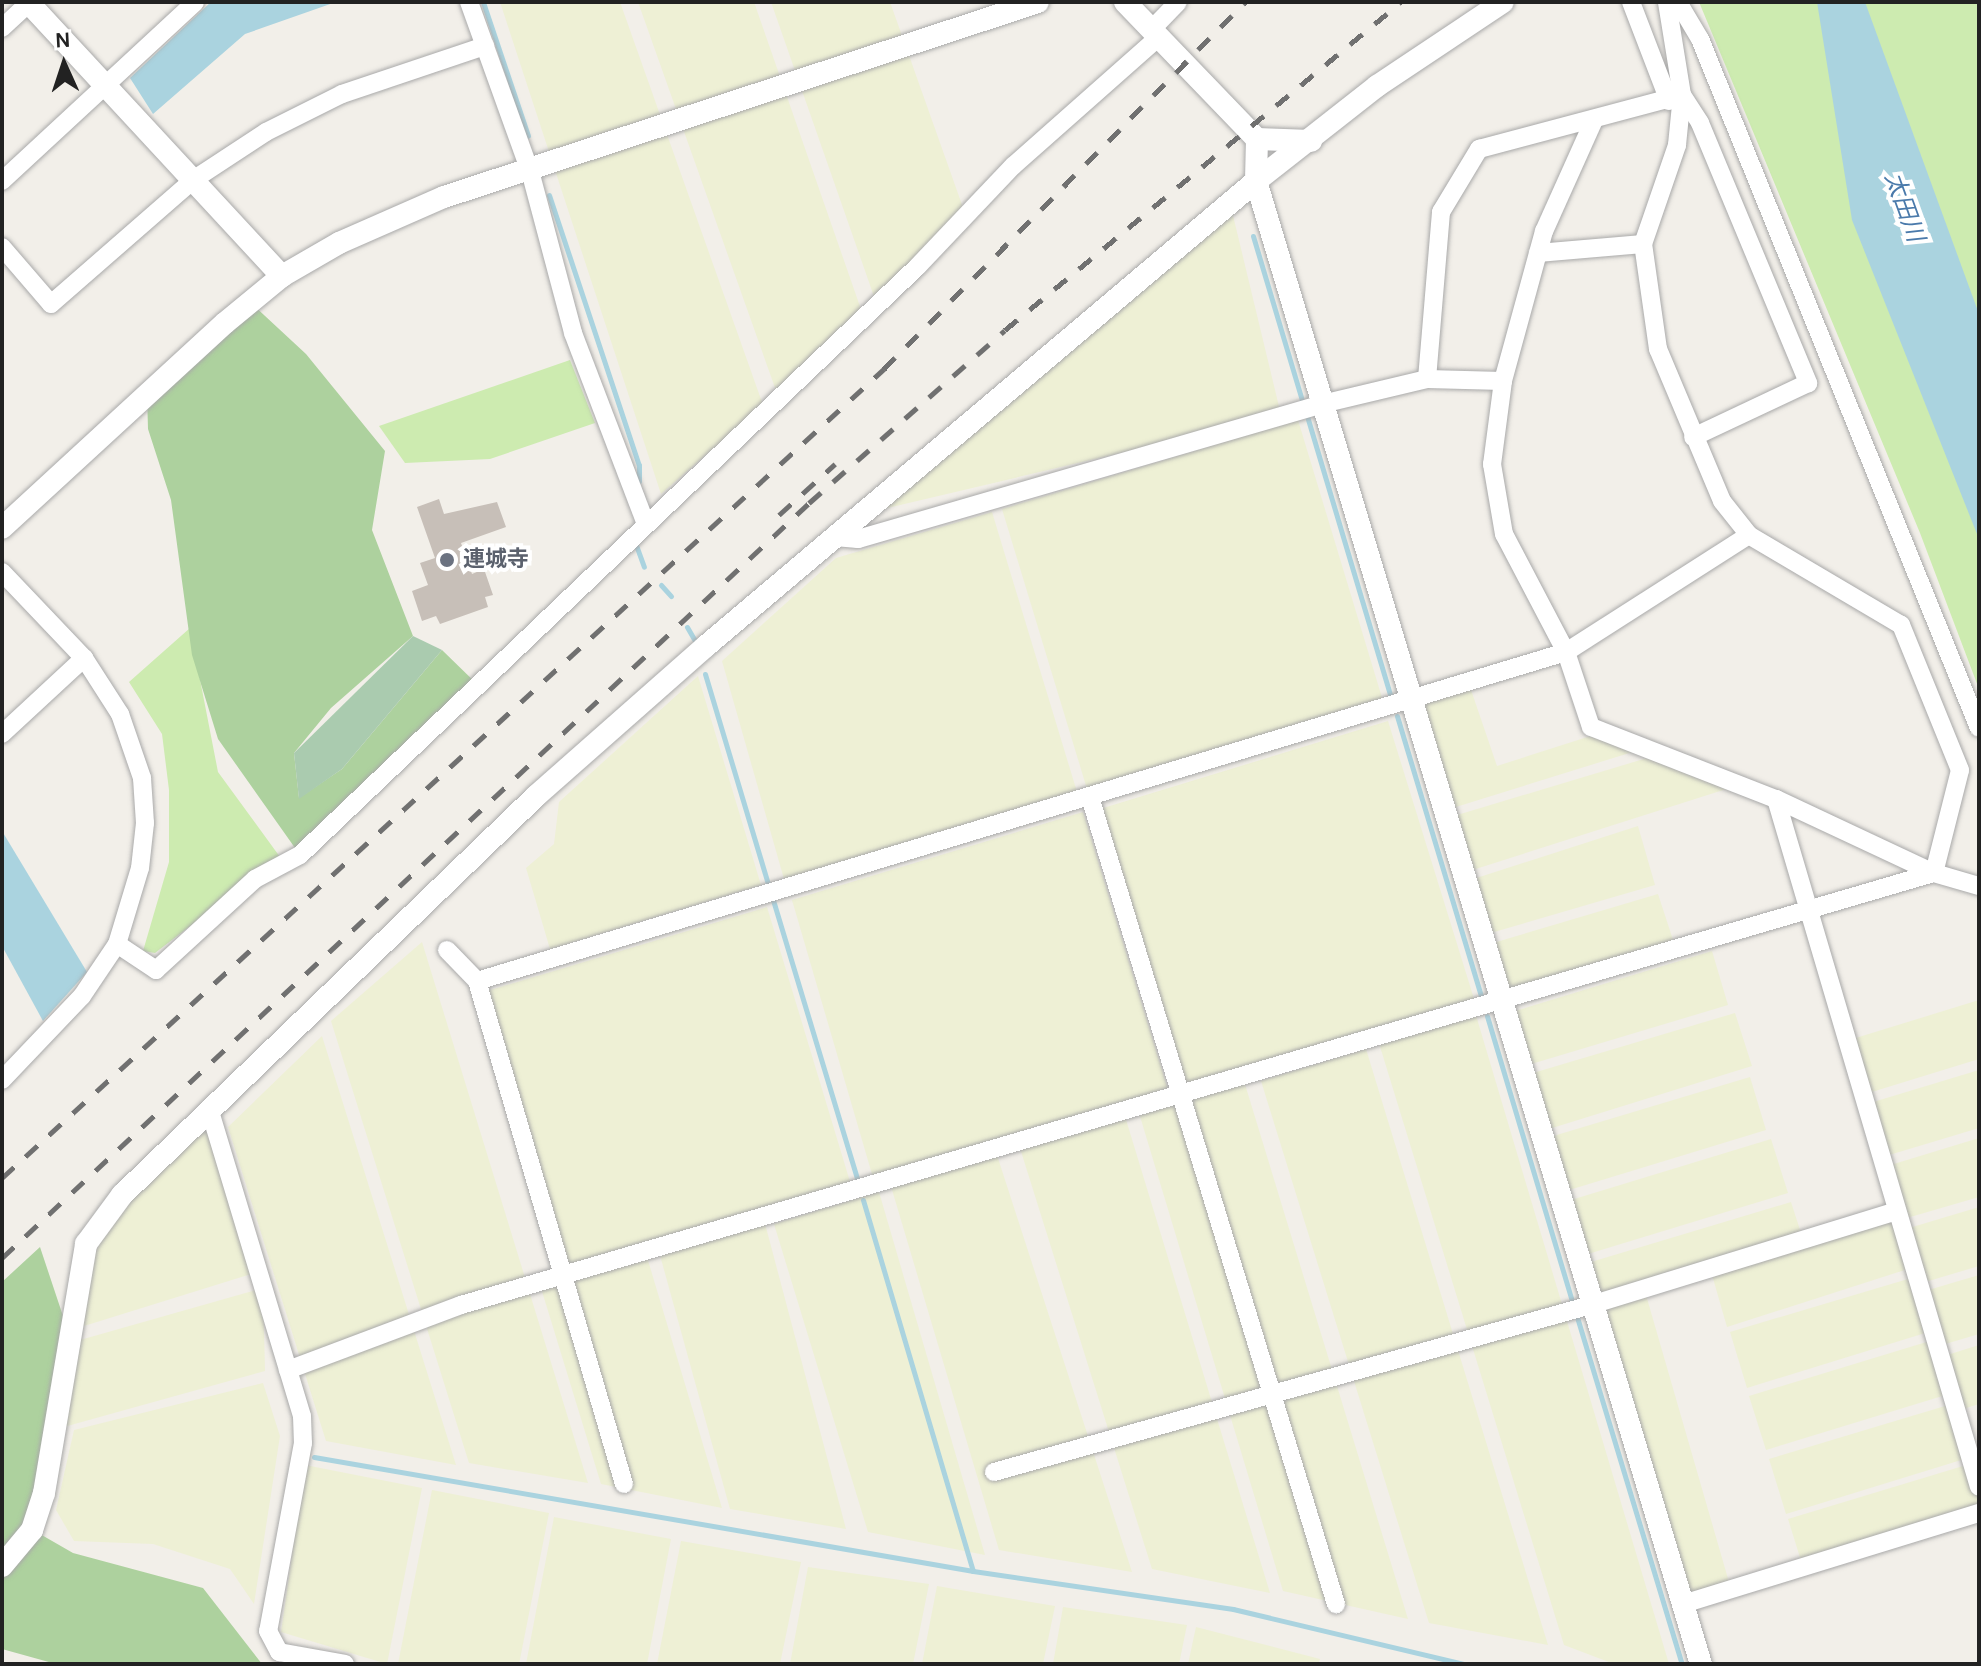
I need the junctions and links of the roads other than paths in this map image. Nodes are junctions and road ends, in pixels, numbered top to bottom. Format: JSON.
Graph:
{"nodes":[{"id":1,"x":29,"y":2,"type":"edge"},
{"id":2,"x":195,"y":2,"type":"edge"},
{"id":3,"x":469,"y":2,"type":"edge"},
{"id":4,"x":1038,"y":2,"type":"edge"},
{"id":5,"x":1125,"y":2,"type":"edge"},
{"id":6,"x":1503,"y":2,"type":"edge"},
{"id":7,"x":1631,"y":2,"type":"edge"},
{"id":8,"x":1667,"y":2,"type":"edge"},
{"id":9,"x":1678,"y":2,"type":"edge"},
{"id":10,"x":1175,"y":4,"type":"edge"},
{"id":11,"x":2,"y":28,"type":"edge"},
{"id":12,"x":1155,"y":33,"type":"junction"},
{"id":13,"x":485,"y":46,"type":"junction"},
{"id":14,"x":105,"y":87,"type":"junction"},
{"id":15,"x":1676,"y":98,"type":"junction"},
{"id":16,"x":1594,"y":120,"type":"junction"},
{"id":17,"x":1257,"y":139,"type":"junction"},
{"id":18,"x":1311,"y":141,"type":"junction"},
{"id":19,"x":530,"y":171,"type":"junction"},
{"id":20,"x":193,"y":180,"type":"junction"},
{"id":21,"x":2,"y":181,"type":"edge"},
{"id":22,"x":1256,"y":181,"type":"junction"},
{"id":23,"x":1643,"y":244,"type":"junction"},
{"id":24,"x":2,"y":247,"type":"edge"},
{"id":25,"x":1538,"y":253,"type":"junction"},
{"id":26,"x":282,"y":276,"type":"junction"},
{"id":27,"x":1427,"y":379,"type":"junction"},
{"id":28,"x":1503,"y":381,"type":"junction"},
{"id":29,"x":1322,"y":404,"type":"junction"},
{"id":30,"x":1693,"y":437,"type":"junction"},
{"id":31,"x":646,"y":524,"type":"junction"},
{"id":32,"x":2,"y":528,"type":"edge"},
{"id":33,"x":1749,"y":535,"type":"junction"},
{"id":34,"x":835,"y":537,"type":"junction"},
{"id":35,"x":2,"y":572,"type":"edge"},
{"id":36,"x":1566,"y":652,"type":"junction"},
{"id":37,"x":84,"y":658,"type":"junction"},
{"id":38,"x":1410,"y":703,"type":"junction"},
{"id":39,"x":1979,"y":728,"type":"edge"},
{"id":40,"x":2,"y":734,"type":"edge"},
{"id":41,"x":1090,"y":797,"type":"junction"},
{"id":42,"x":1776,"y":799,"type":"junction"},
{"id":43,"x":1934,"y":873,"type":"junction"},
{"id":44,"x":1979,"y":886,"type":"edge"},
{"id":45,"x":1808,"y":911,"type":"junction"},
{"id":46,"x":117,"y":944,"type":"junction"},
{"id":47,"x":447,"y":950,"type":"dead end"},
{"id":48,"x":477,"y":981,"type":"junction"},
{"id":49,"x":1500,"y":1000,"type":"junction"},
{"id":50,"x":2,"y":1080,"type":"edge"},
{"id":51,"x":1181,"y":1097,"type":"junction"},
{"id":52,"x":209,"y":1108,"type":"junction"},
{"id":53,"x":1896,"y":1211,"type":"junction"},
{"id":54,"x":560,"y":1278,"type":"junction"},
{"id":55,"x":1591,"y":1305,"type":"junction"},
{"id":56,"x":288,"y":1370,"type":"junction"},
{"id":57,"x":1270,"y":1394,"type":"junction"},
{"id":58,"x":994,"y":1472,"type":"dead end"},
{"id":59,"x":624,"y":1484,"type":"dead end"},
{"id":60,"x":1979,"y":1487,"type":"edge"},
{"id":61,"x":1979,"y":1513,"type":"edge"},
{"id":62,"x":2,"y":1566,"type":"edge"},
{"id":63,"x":1336,"y":1604,"type":"dead end"},
{"id":64,"x":1683,"y":1604,"type":"junction"},
{"id":65,"x":345,"y":1664,"type":"edge"},
{"id":66,"x":1701,"y":1664,"type":"edge"}],
"edges":[{"from":1,"to":11,"type":"street"},
{"from":1,"to":14,"type":"street"},
{"from":2,"to":14,"type":"street"},
{"from":3,"to":13,"type":"street"},
{"from":4,"to":19,"type":"street"},
{"from":5,"to":12,"type":"street"},
{"from":6,"to":18,"type":"street"},
{"from":7,"to":15,"type":"street"},
{"from":8,"to":15,"type":"street"},
{"from":9,"to":39,"type":"street"},
{"from":10,"to":12,"type":"street"},
{"from":12,"to":17,"type":"street"},
{"from":12,"to":31,"type":"street"},
{"from":13,"to":19,"type":"street"},
{"from":13,"to":20,"type":"street"},
{"from":14,"to":20,"type":"street"},
{"from":14,"to":21,"type":"street"},
{"from":15,"to":16,"type":"street"},
{"from":15,"to":23,"type":"street"},
{"from":15,"to":30,"type":"street"},
{"from":16,"to":25,"type":"street"},
{"from":16,"to":27,"type":"street"},
{"from":17,"to":18,"type":"street"},
{"from":17,"to":22,"type":"street"},
{"from":18,"to":22,"type":"street"},
{"from":19,"to":26,"type":"street"},
{"from":19,"to":31,"type":"street"},
{"from":20,"to":24,"type":"street"},
{"from":20,"to":26,"type":"street"},
{"from":22,"to":29,"type":"street"},
{"from":22,"to":34,"type":"street"},
{"from":23,"to":25,"type":"street"},
{"from":23,"to":30,"type":"street"},
{"from":25,"to":28,"type":"street"},
{"from":26,"to":32,"type":"street"},
{"from":27,"to":28,"type":"street"},
{"from":27,"to":29,"type":"street"},
{"from":28,"to":36,"type":"street"},
{"from":29,"to":34,"type":"street"},
{"from":29,"to":38,"type":"street"},
{"from":30,"to":33,"type":"street"},
{"from":31,"to":46,"type":"street"},
{"from":33,"to":36,"type":"street"},
{"from":33,"to":43,"type":"street"},
{"from":34,"to":52,"type":"street"},
{"from":35,"to":37,"type":"street"},
{"from":36,"to":38,"type":"street"},
{"from":36,"to":42,"type":"street"},
{"from":37,"to":40,"type":"street"},
{"from":37,"to":46,"type":"street"},
{"from":38,"to":41,"type":"street"},
{"from":38,"to":49,"type":"street"},
{"from":41,"to":48,"type":"street"},
{"from":41,"to":51,"type":"street"},
{"from":42,"to":43,"type":"street"},
{"from":42,"to":45,"type":"street"},
{"from":43,"to":44,"type":"street"},
{"from":43,"to":45,"type":"street"},
{"from":45,"to":49,"type":"street"},
{"from":45,"to":53,"type":"street"},
{"from":46,"to":50,"type":"street"},
{"from":47,"to":48,"type":"street"},
{"from":48,"to":54,"type":"street"},
{"from":49,"to":51,"type":"street"},
{"from":49,"to":55,"type":"street"},
{"from":51,"to":54,"type":"street"},
{"from":51,"to":57,"type":"street"},
{"from":52,"to":56,"type":"street"},
{"from":52,"to":62,"type":"street"},
{"from":53,"to":55,"type":"street"},
{"from":53,"to":60,"type":"street"},
{"from":54,"to":56,"type":"street"},
{"from":54,"to":59,"type":"street"},
{"from":55,"to":57,"type":"street"},
{"from":55,"to":64,"type":"street"},
{"from":56,"to":65,"type":"street"},
{"from":57,"to":58,"type":"street"},
{"from":57,"to":63,"type":"street"},
{"from":61,"to":64,"type":"street"},
{"from":64,"to":66,"type":"street"}]}
